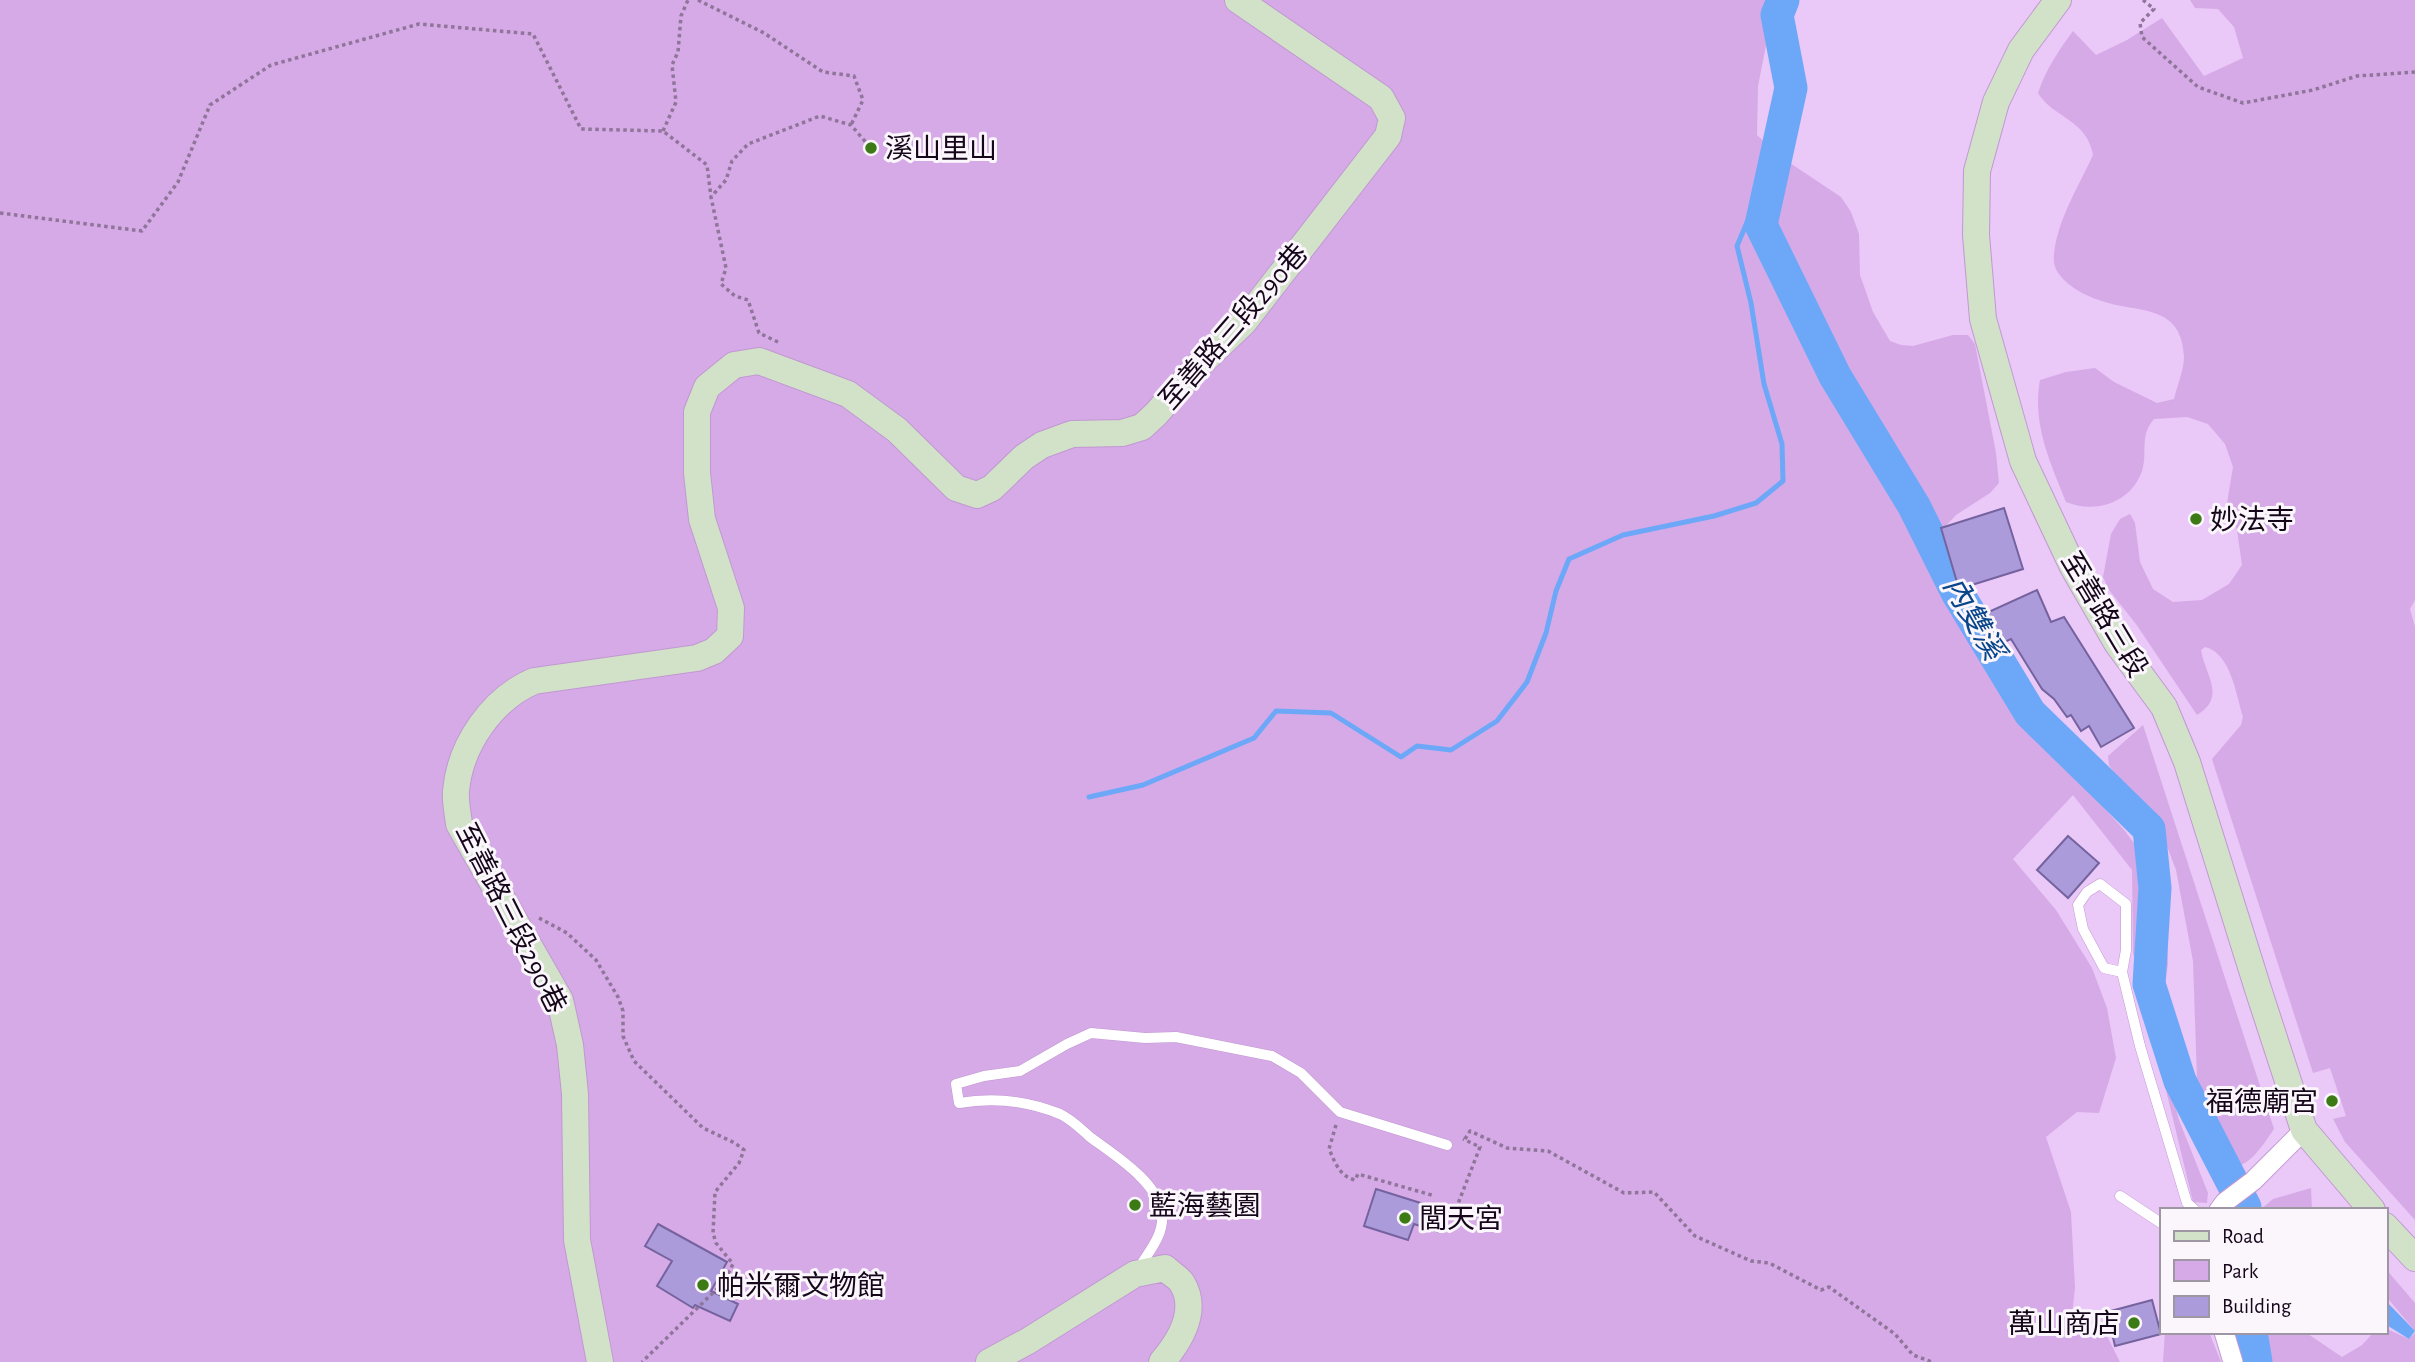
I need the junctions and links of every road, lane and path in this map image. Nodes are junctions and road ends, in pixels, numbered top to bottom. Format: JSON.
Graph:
{"nodes":[{"id":1,"x":688,"y":0,"type":"edge"},
{"id":2,"x":698,"y":0,"type":"edge"},
{"id":3,"x":1238,"y":0,"type":"edge"},
{"id":4,"x":2058,"y":0,"type":"edge"},
{"id":5,"x":2143,"y":0,"type":"edge"},
{"id":6,"x":2415,"y":72,"type":"edge"},
{"id":7,"x":851,"y":125,"type":"junction"},
{"id":8,"x":663,"y":131,"type":"junction"},
{"id":9,"x":869,"y":146,"type":"dead end"},
{"id":10,"x":711,"y":197,"type":"junction"},
{"id":11,"x":0,"y":214,"type":"edge"},
{"id":12,"x":784,"y":345,"type":"dead end"},
{"id":13,"x":519,"y":928,"type":"junction"},
{"id":14,"x":2122,"y":972,"type":"junction"},
{"id":15,"x":1340,"y":1112,"type":"junction"},
{"id":16,"x":2305,"y":1130,"type":"junction"},
{"id":17,"x":1465,"y":1139,"type":"junction"},
{"id":18,"x":1447,"y":1145,"type":"joint"},
{"id":19,"x":1436,"y":1196,"type":"dead end"},
{"id":20,"x":2120,"y":1196,"type":"dead end"},
{"id":21,"x":2222,"y":1206,"type":"edge"},
{"id":22,"x":2193,"y":1208,"type":"edge"},
{"id":23,"x":2370,"y":1208,"type":"edge"},
{"id":24,"x":1456,"y":1209,"type":"dead end"},
{"id":25,"x":2160,"y":1222,"type":"edge"},
{"id":26,"x":2387,"y":1228,"type":"edge"},
{"id":27,"x":2415,"y":1258,"type":"edge"},
{"id":28,"x":1135,"y":1274,"type":"junction"},
{"id":29,"x":2225,"y":1334,"type":"edge"},
{"id":30,"x":600,"y":1362,"type":"edge"},
{"id":31,"x":642,"y":1362,"type":"edge"},
{"id":32,"x":989,"y":1362,"type":"edge"},
{"id":33,"x":1162,"y":1362,"type":"edge"},
{"id":34,"x":1932,"y":1362,"type":"edge"},
{"id":35,"x":2233,"y":1362,"type":"edge"}],
"edges":[{"from":1,"to":8,"type":"path"},
{"from":2,"to":7,"type":"path"},
{"from":3,"to":13,"type":"street","name":"至善路三段290巷"},
{"from":4,"to":16,"type":"street","name":"至善路三段"},
{"from":5,"to":6,"type":"path"},
{"from":7,"to":9,"type":"path"},
{"from":7,"to":10,"type":"path"},
{"from":8,"to":10,"type":"path"},
{"from":8,"to":11,"type":"path"},
{"from":10,"to":12,"type":"path"},
{"from":13,"to":30,"type":"street","name":"至善路三段290巷"},
{"from":13,"to":31,"type":"path"},
{"from":14,"to":14,"type":"lane"},
{"from":14,"to":22,"type":"lane"},
{"from":15,"to":18,"type":"lane"},
{"from":15,"to":19,"type":"path"},
{"from":15,"to":28,"type":"lane"},
{"from":16,"to":21,"type":"street"},
{"from":16,"to":23,"type":"street","name":"至善路三段"},
{"from":17,"to":18,"type":"path"},
{"from":17,"to":24,"type":"path"},
{"from":17,"to":34,"type":"path"},
{"from":20,"to":25,"type":"lane"},
{"from":26,"to":27,"type":"street"},
{"from":28,"to":32,"type":"street"},
{"from":28,"to":33,"type":"street"},
{"from":29,"to":35,"type":"street"}]}
